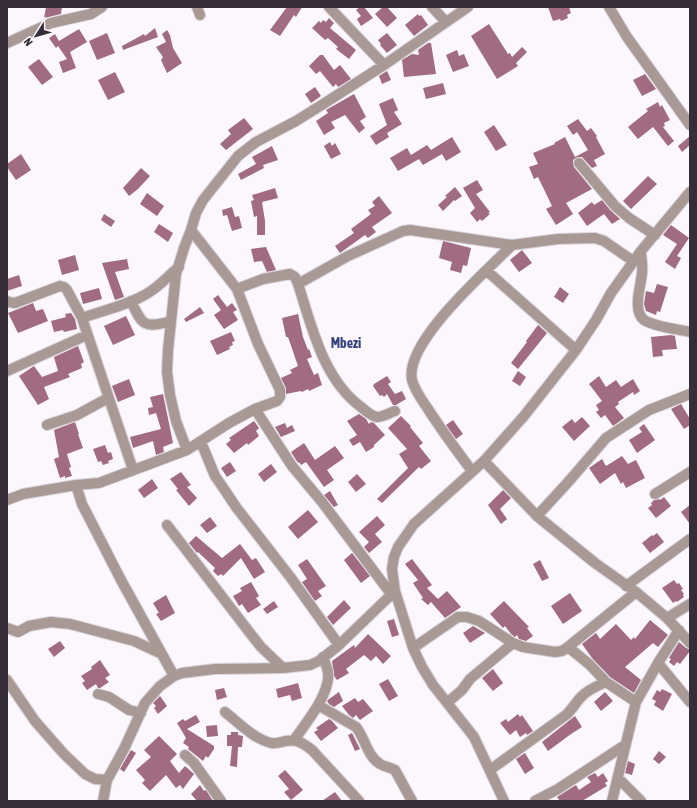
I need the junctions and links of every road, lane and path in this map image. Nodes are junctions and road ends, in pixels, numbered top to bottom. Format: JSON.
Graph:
{"nodes":[{"id":1,"x":102,"y":7,"type":"edge"},
{"id":2,"x":329,"y":7,"type":"edge"},
{"id":3,"x":432,"y":7,"type":"edge"},
{"id":4,"x":468,"y":7,"type":"edge"},
{"id":5,"x":609,"y":7,"type":"edge"},
{"id":6,"x":446,"y":22,"type":"junction"},
{"id":7,"x":7,"y":43,"type":"edge"},
{"id":8,"x":384,"y":65,"type":"junction"},
{"id":9,"x":690,"y":125,"type":"edge"},
{"id":10,"x":579,"y":163,"type":"dead end"},
{"id":11,"x":690,"y":192,"type":"edge"},
{"id":12,"x":191,"y":230,"type":"junction"},
{"id":13,"x":655,"y":235,"type":"junction"},
{"id":14,"x":512,"y":245,"type":"junction"},
{"id":15,"x":641,"y":251,"type":"junction"},
{"id":16,"x":633,"y":261,"type":"junction"},
{"id":17,"x":179,"y":267,"type":"junction"},
{"id":18,"x":487,"y":271,"type":"junction"},
{"id":19,"x":298,"y":284,"type":"junction"},
{"id":20,"x":236,"y":290,"type":"junction"},
{"id":21,"x":7,"y":301,"type":"edge"},
{"id":22,"x":131,"y":301,"type":"junction"},
{"id":23,"x":82,"y":318,"type":"junction"},
{"id":24,"x":171,"y":321,"type":"junction"},
{"id":25,"x":689,"y":330,"type":"edge"},
{"id":26,"x":87,"y":335,"type":"junction"},
{"id":27,"x":576,"y":350,"type":"junction"},
{"id":28,"x":7,"y":371,"type":"edge"},
{"id":29,"x":690,"y":394,"type":"edge"},
{"id":30,"x":108,"y":398,"type":"junction"},
{"id":31,"x":254,"y":409,"type":"junction"},
{"id":32,"x":395,"y":411,"type":"dead end"},
{"id":33,"x":48,"y":425,"type":"dead end"},
{"id":34,"x":201,"y":442,"type":"junction"},
{"id":35,"x":187,"y":450,"type":"junction"},
{"id":36,"x":484,"y":460,"type":"junction"},
{"id":37,"x":133,"y":470,"type":"junction"},
{"id":38,"x":472,"y":471,"type":"junction"},
{"id":39,"x":690,"y":472,"type":"edge"},
{"id":40,"x":76,"y":485,"type":"junction"},
{"id":41,"x":655,"y":494,"type":"dead end"},
{"id":42,"x":7,"y":500,"type":"edge"},
{"id":43,"x":537,"y":516,"type":"junction"},
{"id":44,"x":167,"y":525,"type":"dead end"},
{"id":45,"x":690,"y":539,"type":"edge"},
{"id":46,"x":626,"y":586,"type":"junction"},
{"id":47,"x":636,"y":592,"type":"junction"},
{"id":48,"x":393,"y":593,"type":"junction"},
{"id":49,"x":690,"y":604,"type":"edge"},
{"id":50,"x":667,"y":618,"type":"junction"},
{"id":51,"x":7,"y":628,"type":"edge"},
{"id":52,"x":679,"y":630,"type":"junction"},
{"id":53,"x":690,"y":643,"type":"edge"},
{"id":54,"x":513,"y":644,"type":"junction"},
{"id":55,"x":339,"y":645,"type":"junction"},
{"id":56,"x":568,"y":647,"type":"junction"},
{"id":57,"x":413,"y":648,"type":"junction"},
{"id":58,"x":162,"y":654,"type":"junction"},
{"id":59,"x":324,"y":657,"type":"junction"},
{"id":60,"x":658,"y":663,"type":"junction"},
{"id":61,"x":283,"y":668,"type":"junction"},
{"id":62,"x":174,"y":676,"type":"junction"},
{"id":63,"x":7,"y":680,"type":"edge"},
{"id":64,"x":606,"y":682,"type":"junction"},
{"id":65,"x":98,"y":694,"type":"dead end"},
{"id":66,"x":636,"y":702,"type":"junction"},
{"id":67,"x":690,"y":702,"type":"edge"},
{"id":68,"x":447,"y":703,"type":"junction"},
{"id":69,"x":318,"y":705,"type":"junction"},
{"id":70,"x":226,"y":712,"type":"dead end"},
{"id":71,"x":141,"y":713,"type":"junction"},
{"id":72,"x":294,"y":740,"type":"junction"},
{"id":73,"x":625,"y":745,"type":"junction"},
{"id":74,"x":185,"y":755,"type":"dead end"},
{"id":75,"x":490,"y":770,"type":"junction"},
{"id":76,"x":618,"y":778,"type":"junction"},
{"id":77,"x":107,"y":780,"type":"junction"},
{"id":78,"x":103,"y":801,"type":"edge"},
{"id":79,"x":221,"y":801,"type":"edge"},
{"id":80,"x":359,"y":801,"type":"edge"},
{"id":81,"x":412,"y":801,"type":"edge"},
{"id":82,"x":504,"y":801,"type":"edge"},
{"id":83,"x":535,"y":801,"type":"edge"},
{"id":84,"x":612,"y":801,"type":"edge"},
{"id":85,"x":640,"y":801,"type":"edge"}],
"edges":[{"from":1,"to":7,"type":"street"},
{"from":2,"to":8,"type":"street"},
{"from":3,"to":6,"type":"street"},
{"from":4,"to":6,"type":"street"},
{"from":5,"to":9,"type":"street"},
{"from":6,"to":8,"type":"street"},
{"from":8,"to":12,"type":"street"},
{"from":10,"to":13,"type":"street"},
{"from":11,"to":13,"type":"street"},
{"from":12,"to":17,"type":"street"},
{"from":12,"to":20,"type":"street"},
{"from":13,"to":15,"type":"street"},
{"from":14,"to":16,"type":"street"},
{"from":14,"to":18,"type":"street"},
{"from":14,"to":19,"type":"street"},
{"from":15,"to":16,"type":"street"},
{"from":15,"to":25,"type":"street"},
{"from":16,"to":27,"type":"street"},
{"from":17,"to":22,"type":"street"},
{"from":17,"to":24,"type":"street"},
{"from":18,"to":27,"type":"street"},
{"from":18,"to":38,"type":"street"},
{"from":19,"to":20,"type":"street"},
{"from":19,"to":32,"type":"street"},
{"from":20,"to":31,"type":"street"},
{"from":21,"to":23,"type":"street"},
{"from":22,"to":23,"type":"street"},
{"from":22,"to":24,"type":"street"},
{"from":23,"to":26,"type":"street"},
{"from":24,"to":35,"type":"street"},
{"from":26,"to":28,"type":"street"},
{"from":26,"to":30,"type":"street"},
{"from":27,"to":36,"type":"street"},
{"from":29,"to":43,"type":"street"},
{"from":30,"to":33,"type":"street"},
{"from":30,"to":37,"type":"street"},
{"from":31,"to":34,"type":"street"},
{"from":31,"to":48,"type":"street"},
{"from":34,"to":35,"type":"street"},
{"from":34,"to":55,"type":"street"},
{"from":35,"to":37,"type":"street"},
{"from":36,"to":38,"type":"street"},
{"from":36,"to":43,"type":"street"},
{"from":37,"to":40,"type":"street"},
{"from":38,"to":48,"type":"street"},
{"from":39,"to":41,"type":"street"},
{"from":40,"to":42,"type":"street"},
{"from":40,"to":58,"type":"street"},
{"from":43,"to":46,"type":"street"},
{"from":44,"to":61,"type":"street"},
{"from":45,"to":46,"type":"street"},
{"from":46,"to":47,"type":"street"},
{"from":47,"to":50,"type":"street"},
{"from":47,"to":56,"type":"street"},
{"from":48,"to":55,"type":"street"},
{"from":48,"to":57,"type":"street"},
{"from":49,"to":50,"type":"street"},
{"from":50,"to":52,"type":"street"},
{"from":51,"to":58,"type":"street"},
{"from":52,"to":53,"type":"street"},
{"from":52,"to":60,"type":"street"},
{"from":54,"to":56,"type":"street"},
{"from":54,"to":57,"type":"street"},
{"from":54,"to":68,"type":"street"},
{"from":55,"to":59,"type":"street"},
{"from":56,"to":64,"type":"street"},
{"from":57,"to":68,"type":"street"},
{"from":58,"to":62,"type":"street"},
{"from":59,"to":61,"type":"street"},
{"from":59,"to":69,"type":"street"},
{"from":60,"to":66,"type":"street"},
{"from":60,"to":67,"type":"street"},
{"from":61,"to":62,"type":"street"},
{"from":62,"to":71,"type":"street"},
{"from":63,"to":77,"type":"street"},
{"from":64,"to":66,"type":"street"},
{"from":64,"to":75,"type":"street"},
{"from":65,"to":71,"type":"street"},
{"from":66,"to":73,"type":"street"},
{"from":68,"to":75,"type":"street"},
{"from":69,"to":72,"type":"street"},
{"from":69,"to":81,"type":"street"},
{"from":70,"to":72,"type":"street"},
{"from":71,"to":77,"type":"street"},
{"from":72,"to":80,"type":"street"},
{"from":73,"to":76,"type":"street"},
{"from":73,"to":83,"type":"street"},
{"from":74,"to":79,"type":"street"},
{"from":75,"to":82,"type":"street"},
{"from":76,"to":84,"type":"street"},
{"from":76,"to":85,"type":"street"},
{"from":77,"to":78,"type":"street"}]}
